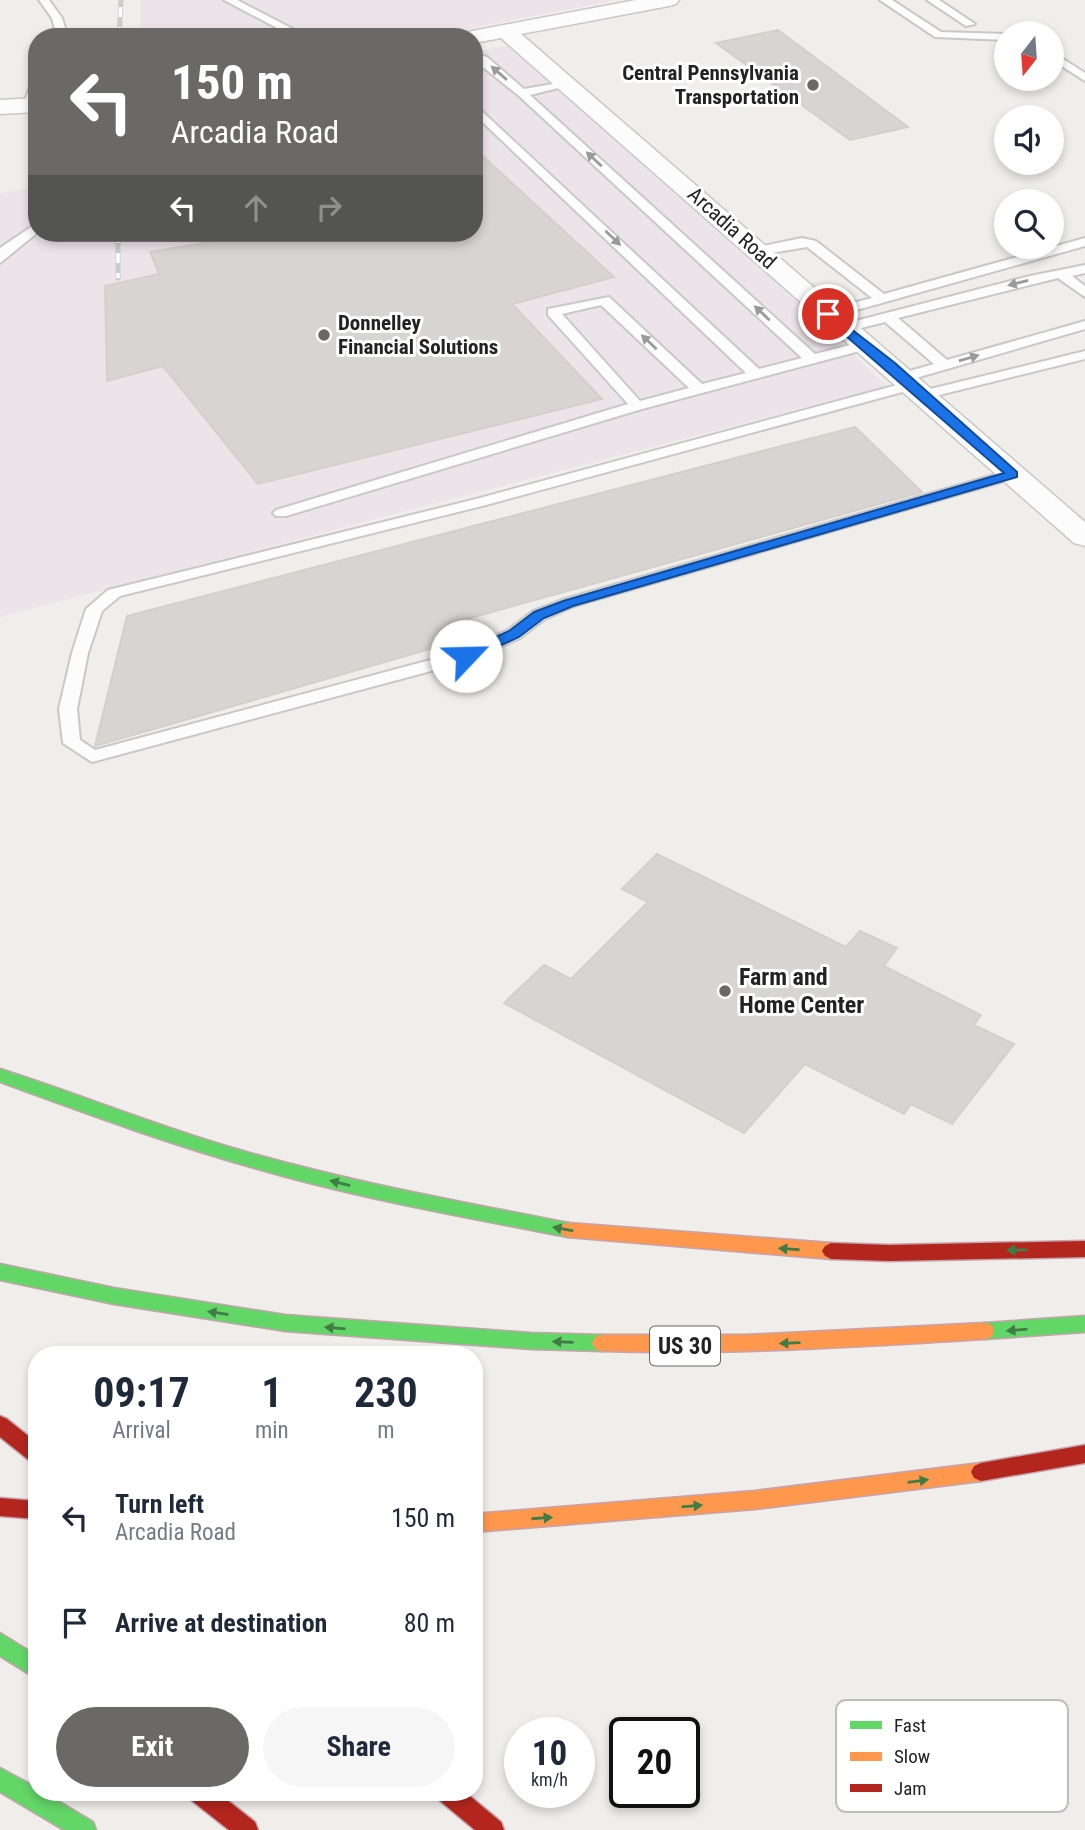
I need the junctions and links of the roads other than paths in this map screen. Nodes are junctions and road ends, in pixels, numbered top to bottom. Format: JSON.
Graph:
{"nodes":[{"id":1,"x":44,"y":0,"type":"edge"},
{"id":2,"x":229,"y":0,"type":"edge"},
{"id":3,"x":669,"y":0,"type":"edge"},
{"id":4,"x":885,"y":0,"type":"edge"},
{"id":5,"x":932,"y":0,"type":"edge"},
{"id":6,"x":970,"y":24,"type":"dead end"},
{"id":7,"x":60,"y":28,"type":"edge"},
{"id":8,"x":285,"y":28,"type":"edge"},
{"id":9,"x":505,"y":31,"type":"junction"},
{"id":10,"x":483,"y":35,"type":"edge"},
{"id":11,"x":994,"y":37,"type":"edge"},
{"id":12,"x":483,"y":60,"type":"edge"},
{"id":13,"x":1064,"y":63,"type":"edge"},
{"id":14,"x":1085,"y":78,"type":"edge"},
{"id":15,"x":566,"y":83,"type":"junction"},
{"id":16,"x":522,"y":93,"type":"junction"},
{"id":17,"x":28,"y":105,"type":"edge"},
{"id":18,"x":0,"y":107,"type":"edge"},
{"id":19,"x":483,"y":116,"type":"edge"},
{"id":20,"x":28,"y":234,"type":"edge"},
{"id":21,"x":1085,"y":242,"type":"edge"},
{"id":22,"x":758,"y":251,"type":"junction"},
{"id":23,"x":0,"y":259,"type":"edge"},
{"id":24,"x":1085,"y":269,"type":"edge"},
{"id":25,"x":1059,"y":273,"type":"junction"},
{"id":26,"x":1085,"y":293,"type":"edge"},
{"id":27,"x":881,"y":298,"type":"junction"},
{"id":28,"x":887,"y":316,"type":"junction"},
{"id":29,"x":837,"y":321,"type":"junction"},
{"id":30,"x":1085,"y":326,"type":"edge"},
{"id":31,"x":866,"y":345,"type":"junction"},
{"id":32,"x":1085,"y":355,"type":"edge"},
{"id":33,"x":812,"y":359,"type":"junction"},
{"id":34,"x":944,"y":365,"type":"junction"},
{"id":35,"x":756,"y":374,"type":"junction"},
{"id":36,"x":913,"y":386,"type":"junction"},
{"id":37,"x":699,"y":389,"type":"junction"},
{"id":38,"x":637,"y":405,"type":"junction"},
{"id":39,"x":1013,"y":474,"type":"junction"},
{"id":40,"x":281,"y":513,"type":"dead end"},
{"id":41,"x":1085,"y":537,"type":"edge"},
{"id":42,"x":0,"y":1075,"type":"edge"},
{"id":43,"x":1085,"y":1249,"type":"edge"},
{"id":44,"x":0,"y":1272,"type":"edge"},
{"id":45,"x":1085,"y":1324,"type":"edge"},
{"id":46,"x":0,"y":1425,"type":"edge"},
{"id":47,"x":28,"y":1448,"type":"edge"},
{"id":48,"x":1085,"y":1454,"type":"edge"},
{"id":49,"x":0,"y":1507,"type":"edge"},
{"id":50,"x":28,"y":1509,"type":"edge"},
{"id":51,"x":483,"y":1522,"type":"edge"},
{"id":52,"x":0,"y":1643,"type":"edge"},
{"id":53,"x":28,"y":1663,"type":"edge"},
{"id":54,"x":0,"y":1779,"type":"edge"},
{"id":55,"x":28,"y":1796,"type":"edge"},
{"id":56,"x":37,"y":1801,"type":"edge"},
{"id":57,"x":210,"y":1801,"type":"edge"},
{"id":58,"x":458,"y":1801,"type":"edge"},
{"id":59,"x":85,"y":1830,"type":"edge"},
{"id":60,"x":247,"y":1830,"type":"edge"},
{"id":61,"x":493,"y":1830,"type":"edge"}],
"edges":[{"from":1,"to":7,"type":"lane"},
{"from":2,"to":8,"type":"lane"},
{"from":3,"to":9,"type":"street"},
{"from":4,"to":11,"type":"lane"},
{"from":5,"to":6,"type":"lane"},
{"from":9,"to":10,"type":"street"},
{"from":9,"to":15,"type":"street","name":"Arcadia Road"},
{"from":16,"to":12,"type":"lane","one_way":true},
{"from":13,"to":14,"type":"lane"},
{"from":15,"to":16,"type":"lane"},
{"from":15,"to":22,"type":"street","name":"Arcadia Road"},
{"from":33,"to":16,"type":"lane","one_way":true},
{"from":17,"to":18,"type":"street"},
{"from":19,"to":35,"type":"lane","one_way":true},
{"from":20,"to":23,"type":"lane"},
{"from":21,"to":27,"type":"lane"},
{"from":22,"to":27,"type":"lane"},
{"from":22,"to":29,"type":"street","name":"Arcadia Road"},
{"from":24,"to":25,"type":"lane"},
{"from":25,"to":26,"type":"lane"},
{"from":25,"to":28,"type":"lane","one_way":true},
{"from":27,"to":29,"type":"lane"},
{"from":28,"to":29,"type":"lane"},
{"from":28,"to":34,"type":"lane"},
{"from":29,"to":31,"type":"street","name":"Arcadia Road"},
{"from":34,"to":30,"type":"lane","one_way":true},
{"from":31,"to":33,"type":"lane"},
{"from":31,"to":36,"type":"street","name":"Arcadia Road"},
{"from":32,"to":36,"type":"lane"},
{"from":33,"to":35,"type":"lane"},
{"from":34,"to":36,"type":"lane"},
{"from":35,"to":37,"type":"lane"},
{"from":36,"to":39,"type":"street","name":"Arcadia Road"},
{"from":36,"to":39,"type":"lane"},
{"from":37,"to":38,"type":"lane"},
{"from":37,"to":38,"type":"lane","one_way":true},
{"from":38,"to":40,"type":"lane"},
{"from":39,"to":41,"type":"street","name":"Arcadia Road"},
{"from":43,"to":42,"type":"highway","one_way":true},
{"from":45,"to":44,"type":"highway","number":"US 30","one_way":true},
{"from":46,"to":47,"type":"highway"},
{"from":51,"to":48,"type":"highway","one_way":true},
{"from":49,"to":50,"type":"highway"},
{"from":52,"to":53,"type":"highway"},
{"from":54,"to":55,"type":"highway"},
{"from":56,"to":59,"type":"highway"},
{"from":57,"to":60,"type":"highway"},
{"from":58,"to":61,"type":"highway"}]}
